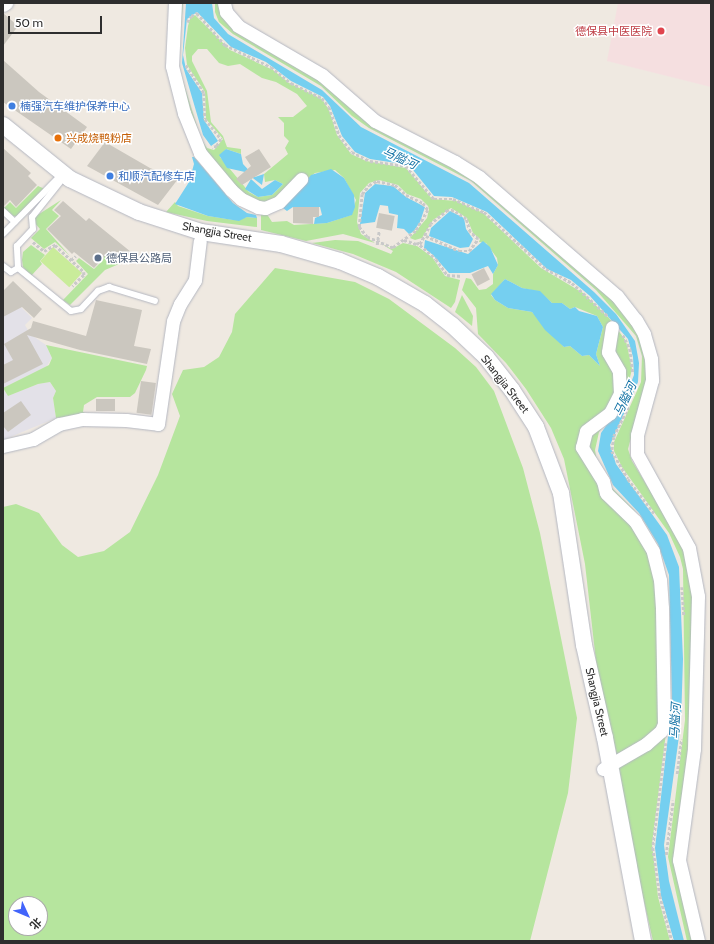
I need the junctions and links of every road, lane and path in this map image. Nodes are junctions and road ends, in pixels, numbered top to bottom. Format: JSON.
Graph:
{"nodes":[{"id":1,"x":6,"y":3,"type":"edge"},
{"id":2,"x":175,"y":3,"type":"edge"},
{"id":3,"x":224,"y":3,"type":"edge"},
{"id":4,"x":3,"y":5,"type":"edge"},
{"id":5,"x":3,"y":125,"type":"edge"},
{"id":6,"x":3,"y":137,"type":"edge"},
{"id":7,"x":301,"y":179,"type":"dead end"},
{"id":8,"x":58,"y":181,"type":"junction"},
{"id":9,"x":3,"y":211,"type":"edge"},
{"id":10,"x":15,"y":222,"type":"junction"},
{"id":11,"x":379,"y":231,"type":"dead end"},
{"id":12,"x":3,"y":234,"type":"edge"},
{"id":13,"x":26,"y":236,"type":"junction"},
{"id":14,"x":426,"y":236,"type":"junction"},
{"id":15,"x":404,"y":240,"type":"junction"},
{"id":16,"x":200,"y":241,"type":"junction"},
{"id":17,"x":422,"y":242,"type":"junction"},
{"id":18,"x":378,"y":243,"type":"junction"},
{"id":19,"x":76,"y":256,"type":"dead end"},
{"id":20,"x":71,"y":260,"type":"junction"},
{"id":21,"x":3,"y":266,"type":"edge"},
{"id":22,"x":18,"y":268,"type":"junction"},
{"id":23,"x":462,"y":276,"type":"dead end"},
{"id":24,"x":73,"y":286,"type":"dead end"},
{"id":25,"x":155,"y":301,"type":"dead end"},
{"id":26,"x":612,"y":327,"type":"dead end"},
{"id":27,"x":631,"y":402,"type":"dead end"},
{"id":28,"x":3,"y":446,"type":"edge"},
{"id":29,"x":659,"y":520,"type":"dead end"},
{"id":30,"x":682,"y":580,"type":"dead end"},
{"id":31,"x":684,"y":618,"type":"dead end"},
{"id":32,"x":681,"y":737,"type":"dead end"},
{"id":33,"x":607,"y":768,"type":"junction"},
{"id":34,"x":676,"y":778,"type":"dead end"},
{"id":35,"x":674,"y":797,"type":"dead end"},
{"id":36,"x":666,"y":857,"type":"dead end"},
{"id":37,"x":636,"y":941,"type":"edge"},
{"id":38,"x":643,"y":941,"type":"edge"},
{"id":39,"x":698,"y":941,"type":"edge"}],
"edges":[{"from":1,"to":4,"type":"street"},
{"from":2,"to":7,"type":"street"},
{"from":3,"to":39,"type":"street"},
{"from":5,"to":33,"type":"street","name":"Shangjia Street"},
{"from":6,"to":8,"type":"street","name":"Shangjia Street"},
{"from":8,"to":10,"type":"lane"},
{"from":8,"to":13,"type":"lane"},
{"from":8,"to":16,"type":"street","name":"Shangjia Street"},
{"from":9,"to":10,"type":"lane"},
{"from":10,"to":12,"type":"lane"},
{"from":11,"to":18,"type":"path"},
{"from":13,"to":20,"type":"path"},
{"from":13,"to":22,"type":"lane"},
{"from":14,"to":14,"type":"path"},
{"from":14,"to":17,"type":"path"},
{"from":15,"to":17,"type":"path"},
{"from":15,"to":18,"type":"path"},
{"from":15,"to":18,"type":"path"},
{"from":16,"to":28,"type":"street"},
{"from":16,"to":33,"type":"street","name":"Shangjia Street"},
{"from":17,"to":23,"type":"path"},
{"from":19,"to":20,"type":"path"},
{"from":20,"to":24,"type":"path"},
{"from":21,"to":22,"type":"lane"},
{"from":22,"to":25,"type":"lane"},
{"from":26,"to":33,"type":"street"},
{"from":27,"to":29,"type":"path"},
{"from":30,"to":31,"type":"path"},
{"from":32,"to":34,"type":"path"},
{"from":33,"to":37,"type":"street","name":"Shangjia Street"},
{"from":33,"to":38,"type":"street","name":"Shangjia Street"},
{"from":35,"to":36,"type":"path"}]}
